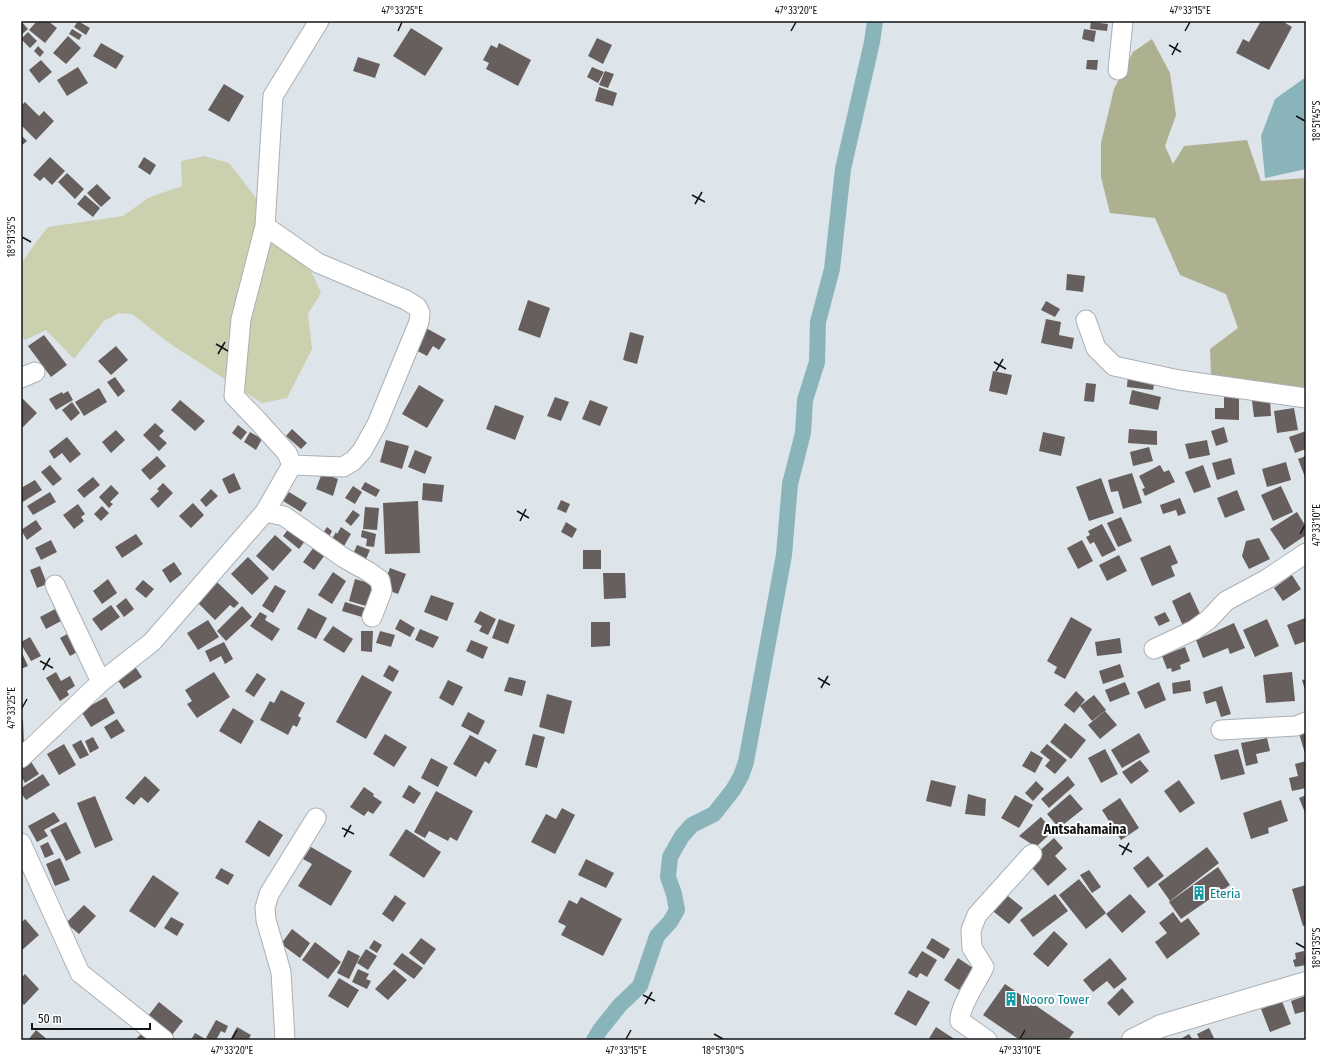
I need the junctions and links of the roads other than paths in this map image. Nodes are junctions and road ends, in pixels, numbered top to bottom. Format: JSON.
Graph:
{"nodes":[{"id":1,"x":319,"y":21,"type":"edge"},
{"id":2,"x":1123,"y":21,"type":"edge"},
{"id":3,"x":1118,"y":70,"type":"dead end"},
{"id":4,"x":265,"y":226,"type":"junction"},
{"id":5,"x":1086,"y":320,"type":"dead end"},
{"id":6,"x":1306,"y":398,"type":"edge"},
{"id":7,"x":292,"y":465,"type":"junction"},
{"id":8,"x":265,"y":512,"type":"junction"},
{"id":9,"x":1306,"y":554,"type":"edge"},
{"id":10,"x":55,"y":585,"type":"dead end"},
{"id":11,"x":372,"y":617,"type":"dead end"},
{"id":12,"x":1154,"y":648,"type":"dead end"},
{"id":13,"x":101,"y":682,"type":"junction"},
{"id":14,"x":1306,"y":722,"type":"edge"},
{"id":15,"x":1221,"y":730,"type":"dead end"},
{"id":16,"x":21,"y":758,"type":"edge"},
{"id":17,"x":316,"y":818,"type":"dead end"},
{"id":18,"x":21,"y":842,"type":"edge"},
{"id":19,"x":1032,"y":854,"type":"dead end"},
{"id":20,"x":1306,"y":983,"type":"edge"},
{"id":21,"x":164,"y":1040,"type":"edge"},
{"id":22,"x":285,"y":1040,"type":"edge"},
{"id":23,"x":987,"y":1040,"type":"edge"},
{"id":24,"x":1133,"y":1040,"type":"edge"}],
"edges":[{"from":1,"to":4,"type":"street"},
{"from":2,"to":3,"type":"street"},
{"from":4,"to":7,"type":"street"},
{"from":4,"to":7,"type":"street"},
{"from":5,"to":6,"type":"street"},
{"from":7,"to":8,"type":"street"},
{"from":8,"to":11,"type":"street"},
{"from":8,"to":13,"type":"street"},
{"from":9,"to":12,"type":"street"},
{"from":10,"to":13,"type":"street"},
{"from":13,"to":16,"type":"street"},
{"from":14,"to":15,"type":"street"},
{"from":17,"to":22,"type":"street"},
{"from":18,"to":21,"type":"street"},
{"from":19,"to":23,"type":"street"},
{"from":20,"to":24,"type":"main road"}]}
